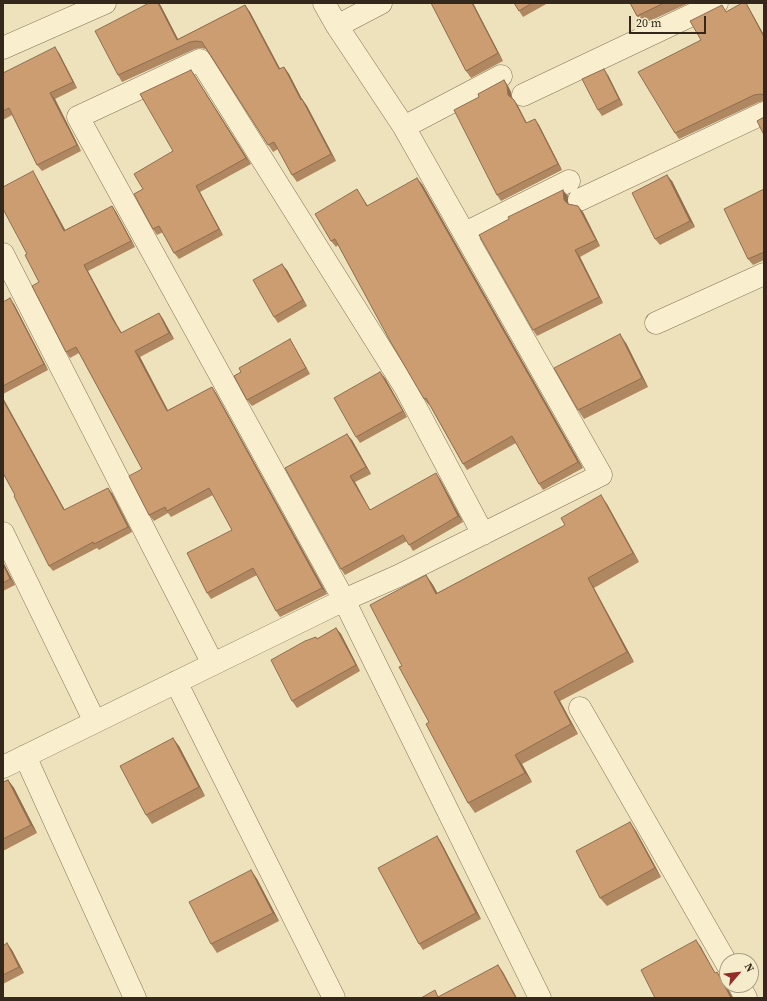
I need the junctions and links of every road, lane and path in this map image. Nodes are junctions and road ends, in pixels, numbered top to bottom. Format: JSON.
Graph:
{"nodes":[{"id":1,"x":105,"y":3,"type":"edge"},
{"id":2,"x":324,"y":3,"type":"edge"},
{"id":3,"x":381,"y":3,"type":"edge"},
{"id":4,"x":717,"y":3,"type":"edge"},
{"id":5,"x":337,"y":26,"type":"junction"},
{"id":6,"x":3,"y":48,"type":"edge"},
{"id":7,"x":501,"y":76,"type":"dead end"},
{"id":8,"x":523,"y":95,"type":"dead end"},
{"id":9,"x":764,"y":113,"type":"edge"},
{"id":10,"x":404,"y":127,"type":"junction"},
{"id":11,"x":569,"y":181,"type":"dead end"},
{"id":12,"x":579,"y":200,"type":"dead end"},
{"id":13,"x":465,"y":233,"type":"junction"},
{"id":14,"x":3,"y":254,"type":"edge"},
{"id":15,"x":764,"y":274,"type":"edge"},
{"id":16,"x":656,"y":323,"type":"dead end"},
{"id":17,"x":3,"y":533,"type":"edge"},
{"id":18,"x":483,"y":534,"type":"junction"},
{"id":19,"x":344,"y":600,"type":"junction"},
{"id":20,"x":214,"y":664,"type":"junction"},
{"id":21,"x":176,"y":682,"type":"junction"},
{"id":22,"x":580,"y":708,"type":"dead end"},
{"id":23,"x":95,"y":722,"type":"junction"},
{"id":24,"x":24,"y":756,"type":"junction"},
{"id":25,"x":3,"y":767,"type":"edge"},
{"id":26,"x":721,"y":953,"type":"edge"},
{"id":27,"x":135,"y":998,"type":"edge"},
{"id":28,"x":334,"y":998,"type":"edge"},
{"id":29,"x":540,"y":998,"type":"edge"}],
"edges":[{"from":1,"to":6,"type":"street"},
{"from":2,"to":5,"type":"street"},
{"from":3,"to":5,"type":"street"},
{"from":4,"to":8,"type":"street"},
{"from":5,"to":10,"type":"street"},
{"from":7,"to":10,"type":"street"},
{"from":9,"to":12,"type":"street"},
{"from":10,"to":13,"type":"street"},
{"from":11,"to":13,"type":"street"},
{"from":13,"to":18,"type":"street"},
{"from":14,"to":20,"type":"street"},
{"from":15,"to":16,"type":"street"},
{"from":17,"to":23,"type":"street"},
{"from":18,"to":19,"type":"street"},
{"from":18,"to":19,"type":"street"},
{"from":19,"to":20,"type":"street"},
{"from":19,"to":29,"type":"street"},
{"from":20,"to":21,"type":"street"},
{"from":21,"to":23,"type":"street"},
{"from":21,"to":28,"type":"street"},
{"from":22,"to":26,"type":"street"},
{"from":23,"to":24,"type":"street"},
{"from":24,"to":25,"type":"street"},
{"from":24,"to":27,"type":"street"}]}
